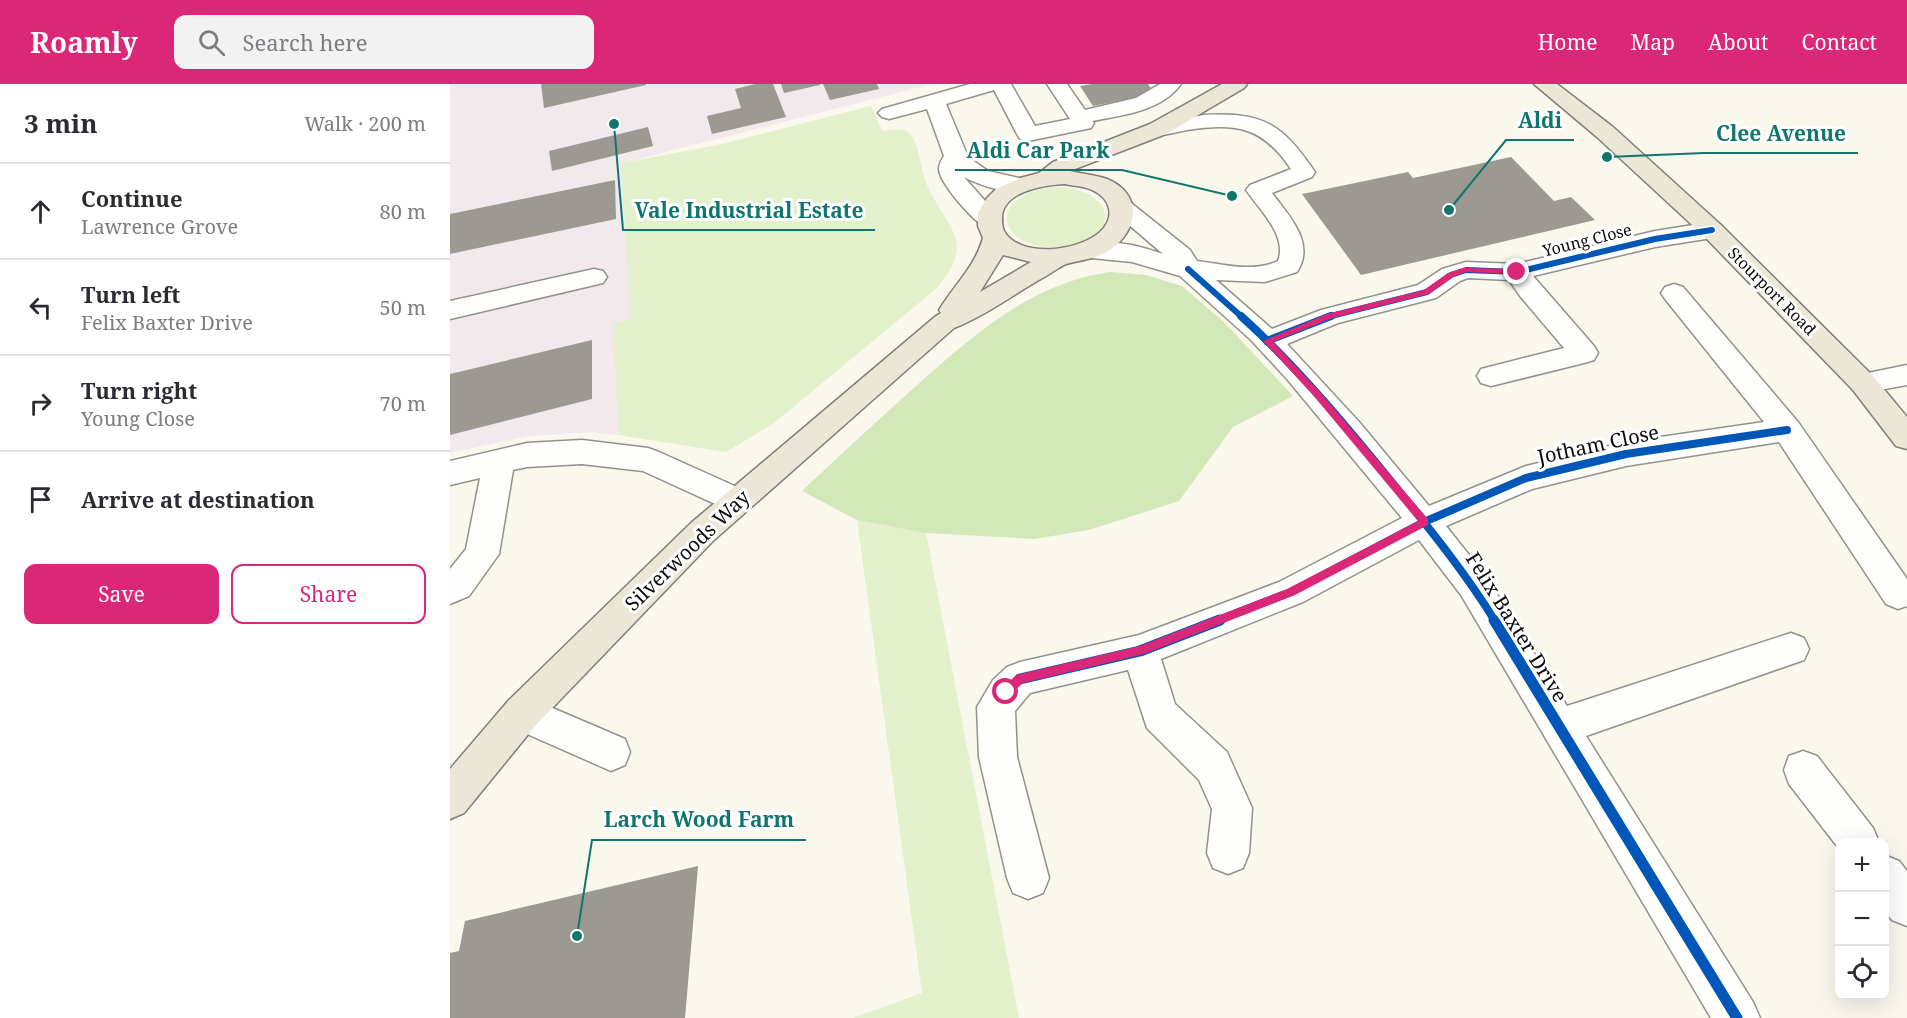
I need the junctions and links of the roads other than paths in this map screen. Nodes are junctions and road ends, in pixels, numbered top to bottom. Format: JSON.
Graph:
{"nodes":[{"id":1,"x":993,"y":84,"type":"edge"},
{"id":2,"x":1001,"y":84,"type":"edge"},
{"id":3,"x":1058,"y":84,"type":"edge"},
{"id":4,"x":1171,"y":84,"type":"edge"},
{"id":5,"x":1544,"y":84,"type":"edge"},
{"id":6,"x":1232,"y":85,"type":"edge"},
{"id":7,"x":934,"y":100,"type":"junction"},
{"id":8,"x":889,"y":113,"type":"dead end"},
{"id":9,"x":1080,"y":117,"type":"junction"},
{"id":10,"x":1158,"y":129,"type":"junction"},
{"id":11,"x":954,"y":157,"type":"junction"},
{"id":12,"x":1031,"y":182,"type":"junction"},
{"id":13,"x":1120,"y":184,"type":"junction"},
{"id":14,"x":993,"y":228,"type":"junction"},
{"id":15,"x":1712,"y":230,"type":"junction"},
{"id":16,"x":1090,"y":251,"type":"junction"},
{"id":17,"x":1059,"y":258,"type":"junction"},
{"id":18,"x":1188,"y":269,"type":"junction"},
{"id":19,"x":1517,"y":272,"type":"junction"},
{"id":20,"x":594,"y":277,"type":"dead end"},
{"id":21,"x":1674,"y":293,"type":"dead end"},
{"id":22,"x":450,"y":310,"type":"edge"},
{"id":23,"x":945,"y":322,"type":"junction"},
{"id":24,"x":1268,"y":341,"type":"junction"},
{"id":25,"x":1907,"y":375,"type":"edge"},
{"id":26,"x":1491,"y":376,"type":"dead end"},
{"id":27,"x":1863,"y":383,"type":"junction"},
{"id":28,"x":1787,"y":430,"type":"junction"},
{"id":29,"x":1907,"y":438,"type":"edge"},
{"id":30,"x":499,"y":461,"type":"junction"},
{"id":31,"x":450,"y":473,"type":"edge"},
{"id":32,"x":737,"y":501,"type":"junction"},
{"id":33,"x":1425,"y":522,"type":"junction"},
{"id":34,"x":450,"y":589,"type":"edge"},
{"id":35,"x":1898,"y":594,"type":"dead end"},
{"id":36,"x":1791,"y":649,"type":"dead end"},
{"id":37,"x":1140,"y":651,"type":"junction"},
{"id":38,"x":522,"y":713,"type":"junction"},
{"id":39,"x":1559,"y":727,"type":"junction"},
{"id":40,"x":611,"y":752,"type":"dead end"},
{"id":41,"x":1803,"y":770,"type":"dead end"},
{"id":42,"x":450,"y":799,"type":"edge"},
{"id":43,"x":1855,"y":838,"type":"edge"},
{"id":44,"x":1228,"y":853,"type":"dead end"},
{"id":45,"x":1028,"y":878,"type":"dead end"},
{"id":46,"x":1889,"y":882,"type":"edge"},
{"id":47,"x":1907,"y":905,"type":"edge"},
{"id":48,"x":1737,"y":1018,"type":"edge"}],
"edges":[{"from":1,"to":7,"type":"street"},
{"from":2,"to":9,"type":"street"},
{"from":3,"to":9,"type":"street"},
{"from":4,"to":9,"type":"street"},
{"from":5,"to":15,"type":"main road","name":"Stourport Road"},
{"from":6,"to":10,"type":"main road"},
{"from":7,"to":8,"type":"street"},
{"from":7,"to":11,"type":"street"},
{"from":10,"to":12,"type":"main road"},
{"from":10,"to":13,"type":"main road"},
{"from":10,"to":18,"type":"street"},
{"from":11,"to":12,"type":"street"},
{"from":11,"to":14,"type":"street"},
{"from":12,"to":13,"type":"main road"},
{"from":12,"to":14,"type":"main road"},
{"from":13,"to":16,"type":"main road"},
{"from":13,"to":18,"type":"street","name":"Felix Baxter Drive"},
{"from":14,"to":17,"type":"main road"},
{"from":14,"to":23,"type":"main road","name":"Silverwoods Way"},
{"from":15,"to":19,"type":"street","name":"Young Close"},
{"from":15,"to":27,"type":"main road","name":"Stourport Road"},
{"from":16,"to":17,"type":"main road"},
{"from":16,"to":18,"type":"street"},
{"from":17,"to":23,"type":"main road","name":"Silverwoods Way"},
{"from":18,"to":24,"type":"street","name":"Felix Baxter Drive"},
{"from":19,"to":24,"type":"street","name":"Young Close"},
{"from":19,"to":26,"type":"street"},
{"from":20,"to":22,"type":"street"},
{"from":21,"to":28,"type":"street"},
{"from":23,"to":32,"type":"main road","name":"Silverwoods Way"},
{"from":24,"to":33,"type":"street","name":"Felix Baxter Drive"},
{"from":25,"to":27,"type":"street"},
{"from":27,"to":29,"type":"main road","name":"Stourport Road"},
{"from":28,"to":33,"type":"street","name":"Jotham Close"},
{"from":28,"to":35,"type":"street"},
{"from":30,"to":31,"type":"street"},
{"from":30,"to":32,"type":"street"},
{"from":30,"to":34,"type":"street"},
{"from":32,"to":38,"type":"main road","name":"Silverwoods Way"},
{"from":33,"to":37,"type":"street","name":"Jotham Close"},
{"from":33,"to":39,"type":"street","name":"Felix Baxter Drive"},
{"from":36,"to":39,"type":"street"},
{"from":37,"to":44,"type":"street"},
{"from":37,"to":45,"type":"street","name":"Jotham Close"},
{"from":38,"to":40,"type":"street"},
{"from":38,"to":42,"type":"main road","name":"Silverwoods Way"},
{"from":39,"to":48,"type":"street","name":"Felix Baxter Drive"},
{"from":41,"to":43,"type":"street"},
{"from":46,"to":47,"type":"street"}]}
